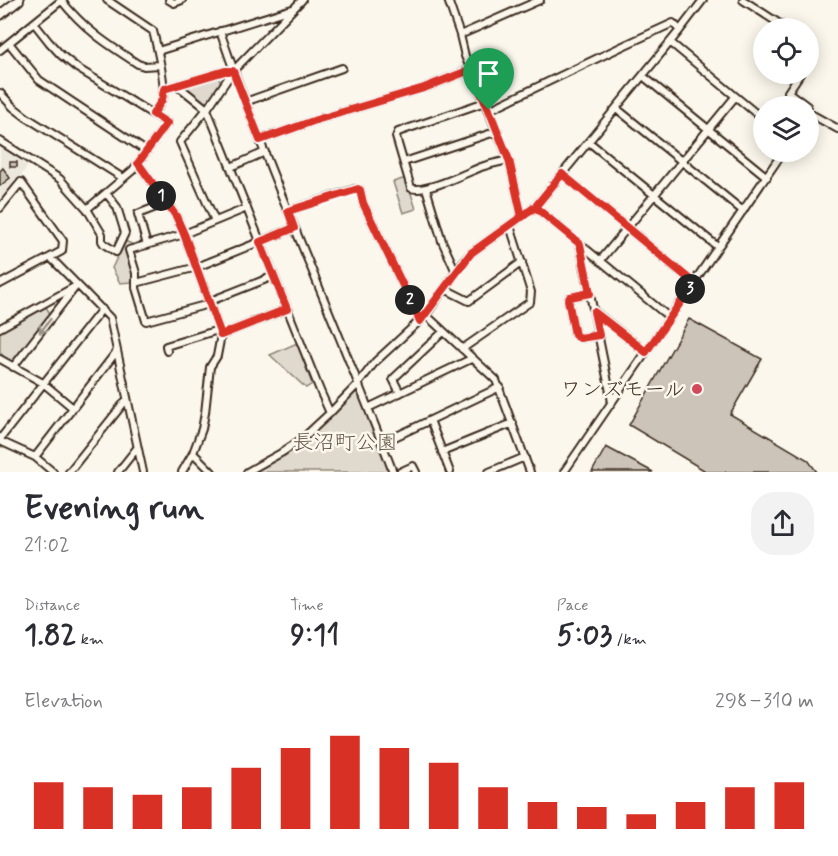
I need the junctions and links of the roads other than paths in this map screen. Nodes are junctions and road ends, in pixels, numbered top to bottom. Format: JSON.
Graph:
{"nodes":[{"id":1,"x":19,"y":0,"type":"edge"},
{"id":2,"x":61,"y":0,"type":"edge"},
{"id":3,"x":170,"y":0,"type":"edge"},
{"id":4,"x":182,"y":0,"type":"edge"},
{"id":5,"x":302,"y":0,"type":"edge"},
{"id":6,"x":448,"y":0,"type":"edge"},
{"id":7,"x":540,"y":0,"type":"edge"},
{"id":8,"x":703,"y":0,"type":"edge"},
{"id":9,"x":743,"y":0,"type":"edge"},
{"id":10,"x":109,"y":1,"type":"edge"},
{"id":11,"x":293,"y":9,"type":"junction"},
{"id":12,"x":0,"y":15,"type":"edge"},
{"id":13,"x":771,"y":18,"type":"edge"},
{"id":14,"x":34,"y":23,"type":"junction"},
{"id":15,"x":680,"y":30,"type":"junction"},
{"id":16,"x":220,"y":31,"type":"junction"},
{"id":17,"x":460,"y":35,"type":"junction"},
{"id":18,"x":670,"y":42,"type":"junction"},
{"id":19,"x":9,"y":43,"type":"junction"},
{"id":20,"x":0,"y":50,"type":"edge"},
{"id":21,"x":158,"y":51,"type":"junction"},
{"id":22,"x":160,"y":65,"type":"junction"},
{"id":23,"x":342,"y":68,"type":"dead end"},
{"id":24,"x":470,"y":70,"type":"junction"},
{"id":25,"x":233,"y":71,"type":"junction"},
{"id":26,"x":643,"y":76,"type":"junction"},
{"id":27,"x":793,"y":84,"type":"edge"},
{"id":28,"x":177,"y":85,"type":"junction"},
{"id":29,"x":164,"y":89,"type":"junction"},
{"id":30,"x":0,"y":93,"type":"edge"},
{"id":31,"x":792,"y":96,"type":"edge"},
{"id":32,"x":735,"y":97,"type":"junction"},
{"id":33,"x":245,"y":102,"type":"junction"},
{"id":34,"x":485,"y":102,"type":"junction"},
{"id":35,"x":207,"y":108,"type":"junction"},
{"id":36,"x":616,"y":108,"type":"junction"},
{"id":37,"x":489,"y":110,"type":"junction"},
{"id":38,"x":753,"y":111,"type":"edge"},
{"id":39,"x":153,"y":114,"type":"junction"},
{"id":40,"x":819,"y":118,"type":"edge"},
{"id":41,"x":708,"y":129,"type":"junction"},
{"id":42,"x":838,"y":129,"type":"edge"},
{"id":43,"x":498,"y":131,"type":"junction"},
{"id":44,"x":260,"y":140,"type":"junction"},
{"id":45,"x":0,"y":141,"type":"edge"},
{"id":46,"x":589,"y":142,"type":"junction"},
{"id":47,"x":147,"y":151,"type":"junction"},
{"id":48,"x":265,"y":152,"type":"junction"},
{"id":49,"x":509,"y":160,"type":"junction"},
{"id":50,"x":404,"y":162,"type":"junction"},
{"id":51,"x":681,"y":162,"type":"junction"},
{"id":52,"x":777,"y":162,"type":"edge"},
{"id":53,"x":138,"y":163,"type":"junction"},
{"id":54,"x":231,"y":167,"type":"junction"},
{"id":55,"x":562,"y":174,"type":"junction"},
{"id":56,"x":767,"y":177,"type":"junction"},
{"id":57,"x":123,"y":178,"type":"junction"},
{"id":58,"x":426,"y":188,"type":"junction"},
{"id":59,"x":106,"y":194,"type":"junction"},
{"id":60,"x":654,"y":195,"type":"junction"},
{"id":61,"x":166,"y":203,"type":"junction"},
{"id":62,"x":247,"y":207,"type":"junction"},
{"id":63,"x":535,"y":207,"type":"junction"},
{"id":64,"x":0,"y":208,"type":"edge"},
{"id":65,"x":87,"y":209,"type":"junction"},
{"id":66,"x":288,"y":211,"type":"junction"},
{"id":67,"x":743,"y":211,"type":"junction"},
{"id":68,"x":522,"y":217,"type":"junction"},
{"id":69,"x":215,"y":221,"type":"junction"},
{"id":70,"x":510,"y":226,"type":"junction"},
{"id":71,"x":294,"y":228,"type":"junction"},
{"id":72,"x":627,"y":228,"type":"junction"},
{"id":73,"x":184,"y":234,"type":"junction"},
{"id":74,"x":260,"y":242,"type":"junction"},
{"id":75,"x":580,"y":244,"type":"junction"},
{"id":76,"x":147,"y":245,"type":"junction"},
{"id":77,"x":718,"y":247,"type":"junction"},
{"id":78,"x":51,"y":258,"type":"junction"},
{"id":79,"x":600,"y":261,"type":"junction"},
{"id":80,"x":522,"y":262,"type":"junction"},
{"id":81,"x":197,"y":267,"type":"junction"},
{"id":82,"x":456,"y":272,"type":"junction"},
{"id":83,"x":274,"y":276,"type":"junction"},
{"id":84,"x":136,"y":283,"type":"junction"},
{"id":85,"x":694,"y":283,"type":"junction"},
{"id":86,"x":0,"y":284,"type":"edge"},
{"id":87,"x":77,"y":285,"type":"junction"},
{"id":88,"x":445,"y":289,"type":"junction"},
{"id":89,"x":590,"y":293,"type":"junction"},
{"id":90,"x":209,"y":304,"type":"junction"},
{"id":91,"x":102,"y":309,"type":"junction"},
{"id":92,"x":287,"y":309,"type":"junction"},
{"id":93,"x":594,"y":312,"type":"junction"},
{"id":94,"x":426,"y":315,"type":"junction"},
{"id":95,"x":670,"y":318,"type":"junction"},
{"id":96,"x":420,"y":321,"type":"junction"},
{"id":97,"x":0,"y":327,"type":"edge"},
{"id":98,"x":443,"y":332,"type":"junction"},
{"id":99,"x":219,"y":333,"type":"junction"},
{"id":100,"x":599,"y":335,"type":"junction"},
{"id":101,"x":462,"y":349,"type":"junction"},
{"id":102,"x":117,"y":351,"type":"junction"},
{"id":103,"x":167,"y":351,"type":"dead end"},
{"id":104,"x":646,"y":352,"type":"junction"},
{"id":105,"x":473,"y":358,"type":"junction"},
{"id":106,"x":0,"y":359,"type":"edge"},
{"id":107,"x":13,"y":367,"type":"junction"},
{"id":108,"x":43,"y":383,"type":"junction"},
{"id":109,"x":358,"y":384,"type":"junction"},
{"id":110,"x":500,"y":387,"type":"junction"},
{"id":111,"x":400,"y":393,"type":"junction"},
{"id":112,"x":127,"y":399,"type":"junction"},
{"id":113,"x":612,"y":402,"type":"junction"},
{"id":114,"x":73,"y":408,"type":"junction"},
{"id":115,"x":368,"y":408,"type":"junction"},
{"id":116,"x":330,"y":413,"type":"junction"},
{"id":117,"x":430,"y":420,"type":"junction"},
{"id":118,"x":513,"y":423,"type":"junction"},
{"id":119,"x":0,"y":440,"type":"edge"},
{"id":120,"x":382,"y":443,"type":"junction"},
{"id":121,"x":137,"y":448,"type":"junction"},
{"id":122,"x":442,"y":452,"type":"junction"},
{"id":123,"x":193,"y":453,"type":"junction"},
{"id":124,"x":35,"y":457,"type":"junction"},
{"id":125,"x":525,"y":457,"type":"junction"},
{"id":126,"x":53,"y":472,"type":"edge"},
{"id":127,"x":69,"y":472,"type":"edge"},
{"id":128,"x":118,"y":472,"type":"edge"},
{"id":129,"x":143,"y":472,"type":"edge"},
{"id":130,"x":182,"y":472,"type":"edge"},
{"id":131,"x":212,"y":472,"type":"edge"},
{"id":132,"x":247,"y":472,"type":"edge"},
{"id":133,"x":393,"y":472,"type":"edge"},
{"id":134,"x":400,"y":472,"type":"edge"},
{"id":135,"x":416,"y":472,"type":"edge"},
{"id":136,"x":450,"y":472,"type":"edge"},
{"id":137,"x":489,"y":472,"type":"edge"},
{"id":138,"x":530,"y":472,"type":"edge"},
{"id":139,"x":564,"y":472,"type":"edge"}],
"edges":[{"from":1,"to":12,"type":"street"},
{"from":2,"to":14,"type":"street"},
{"from":2,"to":22,"type":"street"},
{"from":3,"to":4,"type":"street"},
{"from":5,"to":11,"type":"street"},
{"from":6,"to":17,"type":"street"},
{"from":7,"to":17,"type":"street"},
{"from":8,"to":15,"type":"street"},
{"from":9,"to":13,"type":"street"},
{"from":10,"to":21,"type":"street"},
{"from":11,"to":16,"type":"street"},
{"from":11,"to":25,"type":"street"},
{"from":14,"to":19,"type":"street"},
{"from":14,"to":39,"type":"street"},
{"from":15,"to":18,"type":"street"},
{"from":15,"to":37,"type":"street"},
{"from":16,"to":21,"type":"street"},
{"from":16,"to":25,"type":"street"},
{"from":17,"to":24,"type":"street"},
{"from":18,"to":26,"type":"street"},
{"from":18,"to":32,"type":"street"},
{"from":19,"to":20,"type":"street"},
{"from":19,"to":47,"type":"street"},
{"from":21,"to":22,"type":"street"},
{"from":22,"to":29,"type":"street"},
{"from":23,"to":33,"type":"street"},
{"from":24,"to":34,"type":"street"},
{"from":24,"to":44,"type":"street"},
{"from":25,"to":28,"type":"street"},
{"from":25,"to":33,"type":"street"},
{"from":25,"to":35,"type":"street"},
{"from":26,"to":36,"type":"street"},
{"from":26,"to":41,"type":"street"},
{"from":27,"to":31,"type":"street"},
{"from":28,"to":29,"type":"street"},
{"from":28,"to":35,"type":"street"},
{"from":29,"to":39,"type":"street"},
{"from":30,"to":57,"type":"street"},
{"from":32,"to":38,"type":"street"},
{"from":32,"to":41,"type":"street"},
{"from":33,"to":44,"type":"street"},
{"from":34,"to":37,"type":"street"},
{"from":34,"to":50,"type":"street"},
{"from":35,"to":54,"type":"street"},
{"from":35,"to":69,"type":"street"},
{"from":36,"to":46,"type":"street"},
{"from":36,"to":51,"type":"street"},
{"from":37,"to":43,"type":"street"},
{"from":39,"to":47,"type":"street"},
{"from":40,"to":42,"type":"street"},
{"from":41,"to":51,"type":"street"},
{"from":41,"to":56,"type":"street"},
{"from":43,"to":49,"type":"street"},
{"from":43,"to":50,"type":"street"},
{"from":44,"to":48,"type":"street"},
{"from":45,"to":65,"type":"street"},
{"from":46,"to":55,"type":"street"},
{"from":46,"to":60,"type":"street"},
{"from":47,"to":53,"type":"street"},
{"from":48,"to":54,"type":"street"},
{"from":48,"to":66,"type":"street"},
{"from":49,"to":58,"type":"street"},
{"from":49,"to":68,"type":"street"},
{"from":50,"to":58,"type":"street"},
{"from":51,"to":60,"type":"street"},
{"from":51,"to":67,"type":"street"},
{"from":52,"to":56,"type":"street"},
{"from":53,"to":57,"type":"street"},
{"from":53,"to":61,"type":"street"},
{"from":54,"to":62,"type":"street"},
{"from":55,"to":63,"type":"street"},
{"from":55,"to":72,"type":"street"},
{"from":56,"to":67,"type":"street"},
{"from":57,"to":59,"type":"street"},
{"from":58,"to":82,"type":"street"},
{"from":59,"to":65,"type":"street"},
{"from":59,"to":65,"type":"street"},
{"from":60,"to":72,"type":"street"},
{"from":60,"to":77,"type":"street"},
{"from":61,"to":73,"type":"street"},
{"from":61,"to":76,"type":"street"},
{"from":62,"to":69,"type":"street"},
{"from":62,"to":74,"type":"street"},
{"from":63,"to":68,"type":"street"},
{"from":63,"to":75,"type":"street"},
{"from":64,"to":78,"type":"street"},
{"from":66,"to":71,"type":"street"},
{"from":66,"to":96,"type":"street"},
{"from":67,"to":77,"type":"street"},
{"from":68,"to":70,"type":"street"},
{"from":69,"to":73,"type":"street"},
{"from":70,"to":80,"type":"street"},
{"from":70,"to":82,"type":"street"},
{"from":71,"to":74,"type":"street"},
{"from":71,"to":109,"type":"street"},
{"from":72,"to":79,"type":"street"},
{"from":72,"to":85,"type":"street"},
{"from":73,"to":76,"type":"street"},
{"from":73,"to":81,"type":"street"},
{"from":74,"to":81,"type":"street"},
{"from":74,"to":83,"type":"street"},
{"from":75,"to":79,"type":"street"},
{"from":75,"to":89,"type":"street"},
{"from":76,"to":84,"type":"street"},
{"from":77,"to":85,"type":"street"},
{"from":78,"to":86,"type":"street"},
{"from":78,"to":87,"type":"street"},
{"from":79,"to":95,"type":"street"},
{"from":80,"to":88,"type":"street"},
{"from":80,"to":101,"type":"street"},
{"from":81,"to":84,"type":"street"},
{"from":81,"to":90,"type":"street"},
{"from":82,"to":88,"type":"street"},
{"from":83,"to":90,"type":"street"},
{"from":83,"to":92,"type":"street"},
{"from":84,"to":90,"type":"street"},
{"from":85,"to":95,"type":"street"},
{"from":87,"to":91,"type":"street"},
{"from":87,"to":97,"type":"street"},
{"from":87,"to":107,"type":"street","one_way":true},
{"from":88,"to":94,"type":"street"},
{"from":89,"to":93,"type":"street"},
{"from":89,"to":100,"type":"street"},
{"from":90,"to":99,"type":"street"},
{"from":91,"to":102,"type":"street"},
{"from":91,"to":108,"type":"street"},
{"from":92,"to":99,"type":"street"},
{"from":92,"to":116,"type":"street"},
{"from":93,"to":100,"type":"street"},
{"from":93,"to":104,"type":"street"},
{"from":94,"to":96,"type":"street"},
{"from":94,"to":98,"type":"street"},
{"from":95,"to":104,"type":"street"},
{"from":96,"to":109,"type":"street"},
{"from":98,"to":101,"type":"street"},
{"from":98,"to":111,"type":"street"},
{"from":99,"to":103,"type":"street"},
{"from":99,"to":123,"type":"street"},
{"from":100,"to":113,"type":"street"},
{"from":101,"to":105,"type":"street"},
{"from":102,"to":112,"type":"street"},
{"from":102,"to":114,"type":"street"},
{"from":104,"to":113,"type":"street"},
{"from":105,"to":110,"type":"street"},
{"from":105,"to":111,"type":"street"},
{"from":106,"to":107,"type":"street"},
{"from":107,"to":108,"type":"street"},
{"from":108,"to":114,"type":"street"},
{"from":108,"to":119,"type":"street"},
{"from":109,"to":115,"type":"street"},
{"from":109,"to":116,"type":"street"},
{"from":110,"to":117,"type":"street"},
{"from":110,"to":118,"type":"street"},
{"from":111,"to":115,"type":"street"},
{"from":112,"to":121,"type":"street"},
{"from":112,"to":127,"type":"street"},
{"from":113,"to":139,"type":"street"},
{"from":114,"to":124,"type":"street"},
{"from":115,"to":120,"type":"street"},
{"from":116,"to":132,"type":"street"},
{"from":117,"to":120,"type":"street"},
{"from":117,"to":122,"type":"street"},
{"from":118,"to":122,"type":"street"},
{"from":118,"to":125,"type":"street"},
{"from":119,"to":124,"type":"street"},
{"from":120,"to":133,"type":"street"},
{"from":121,"to":128,"type":"street"},
{"from":121,"to":129,"type":"street"},
{"from":122,"to":136,"type":"street"},
{"from":123,"to":130,"type":"street"},
{"from":123,"to":131,"type":"street"},
{"from":124,"to":126,"type":"street"},
{"from":125,"to":137,"type":"street"},
{"from":125,"to":138,"type":"street"},
{"from":134,"to":135,"type":"street"}]}
